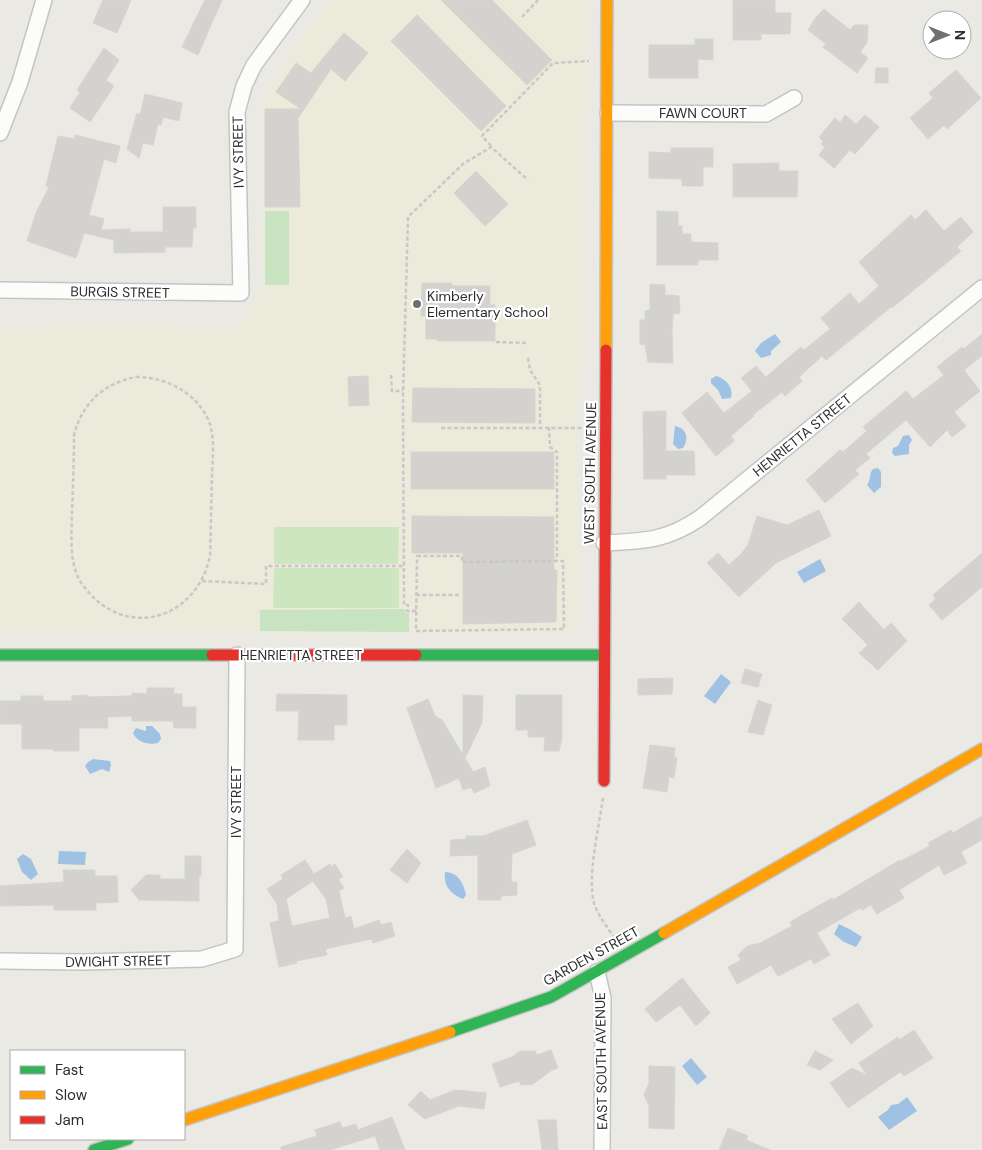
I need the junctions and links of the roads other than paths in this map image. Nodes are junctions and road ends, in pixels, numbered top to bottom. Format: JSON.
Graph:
{"nodes":[{"id":1,"x":44,"y":0,"type":"edge"},
{"id":2,"x":302,"y":0,"type":"edge"},
{"id":3,"x":607,"y":0,"type":"edge"},
{"id":4,"x":794,"y":98,"type":"dead end"},
{"id":5,"x":608,"y":113,"type":"junction"},
{"id":6,"x":0,"y":133,"type":"edge"},
{"id":7,"x":982,"y":288,"type":"edge"},
{"id":8,"x":0,"y":290,"type":"edge"},
{"id":9,"x":241,"y":293,"type":"joint"},
{"id":10,"x":604,"y":543,"type":"junction"},
{"id":11,"x":0,"y":655,"type":"edge"},
{"id":12,"x":237,"y":655,"type":"junction"},
{"id":13,"x":603,"y":655,"type":"junction"},
{"id":14,"x":982,"y":749,"type":"edge"},
{"id":15,"x":604,"y":781,"type":"road end"},
{"id":16,"x":235,"y":950,"type":"joint"},
{"id":17,"x":0,"y":961,"type":"edge"},
{"id":18,"x":598,"y":972,"type":"junction"},
{"id":19,"x":185,"y":1120,"type":"edge"},
{"id":20,"x":125,"y":1140,"type":"edge"},
{"id":21,"x":94,"y":1150,"type":"edge"},
{"id":22,"x":602,"y":1150,"type":"edge"}],
"edges":[{"from":1,"to":6,"type":"street"},
{"from":2,"to":9,"type":"street","name":"IVY STREET"},
{"from":3,"to":5,"type":"street","name":"WEST SOUTH AVENUE"},
{"from":4,"to":5,"type":"street","name":"FAWN COURT"},
{"from":5,"to":10,"type":"street","name":"WEST SOUTH AVENUE"},
{"from":7,"to":10,"type":"street","name":"HENRIETTA STREET"},
{"from":8,"to":9,"type":"street","name":"BURGIS STREET"},
{"from":10,"to":13,"type":"street","name":"WEST SOUTH AVENUE"},
{"from":11,"to":12,"type":"street","name":"HENRIETTA STREET"},
{"from":12,"to":13,"type":"street","name":"HENRIETTA STREET"},
{"from":12,"to":16,"type":"street","name":"IVY STREET"},
{"from":13,"to":15,"type":"street","name":"WEST SOUTH AVENUE"},
{"from":14,"to":18,"type":"street","name":"GARDEN STREET"},
{"from":16,"to":17,"type":"street","name":"DWIGHT STREET"},
{"from":18,"to":19,"type":"street","name":"GARDEN STREET"},
{"from":18,"to":22,"type":"street","name":"EAST SOUTH AVENUE"},
{"from":20,"to":21,"type":"street"}]}
